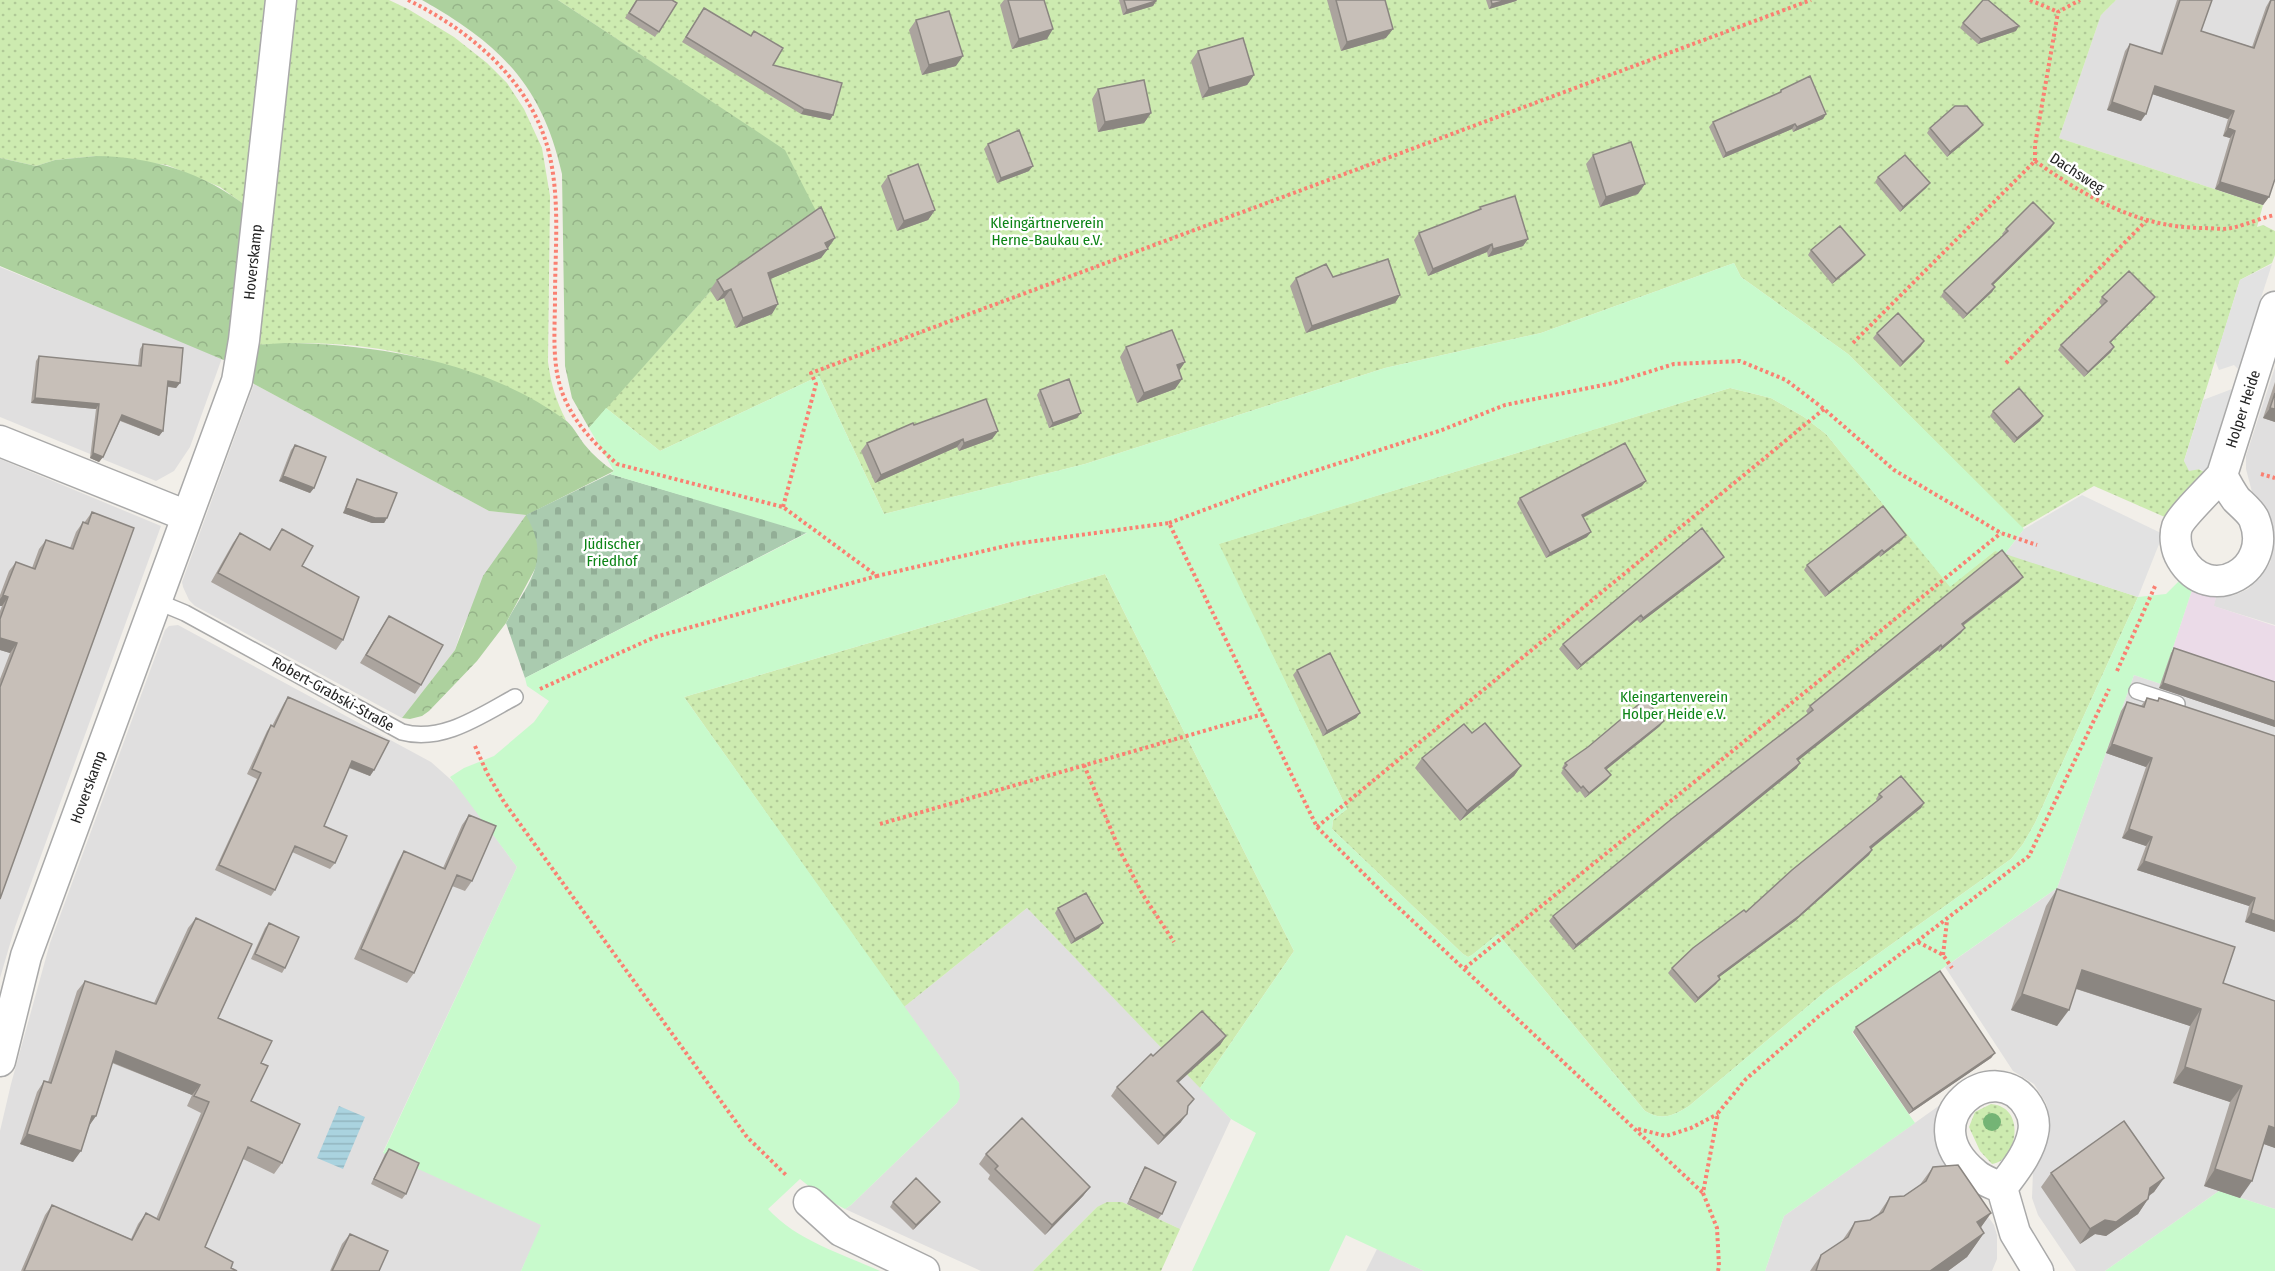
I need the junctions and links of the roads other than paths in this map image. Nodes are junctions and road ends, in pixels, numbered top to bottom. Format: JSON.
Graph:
{"nodes":[{"id":1,"x":281,"y":0,"type":"edge"},
{"id":2,"x":2275,"y":307,"type":"edge"},
{"id":3,"x":0,"y":441,"type":"edge"},
{"id":4,"x":2222,"y":476,"type":"dead end"},
{"id":5,"x":187,"y":516,"type":"junction"},
{"id":6,"x":156,"y":601,"type":"junction"},
{"id":7,"x":2137,"y":691,"type":"dead end"},
{"id":8,"x":515,"y":697,"type":"road end"},
{"id":9,"x":2190,"y":709,"type":"edge"},
{"id":10,"x":0,"y":1061,"type":"edge"},
{"id":11,"x":2002,"y":1188,"type":"dead end"},
{"id":12,"x":809,"y":1202,"type":"road end"},
{"id":13,"x":924,"y":1271,"type":"edge"},
{"id":14,"x":2037,"y":1271,"type":"edge"}],
"edges":[{"from":1,"to":5,"type":"street","name":"Hoverskamp"},
{"from":2,"to":4,"type":"street","name":"Holper Heide"},
{"from":3,"to":5,"type":"street"},
{"from":5,"to":6,"type":"street","name":"Hoverskamp"},
{"from":6,"to":8,"type":"lane","name":"Robert-Grabski-Straße"},
{"from":6,"to":10,"type":"street","name":"Hoverskamp"},
{"from":7,"to":9,"type":"lane"},
{"from":11,"to":14,"type":"street"},
{"from":12,"to":13,"type":"street"}]}
